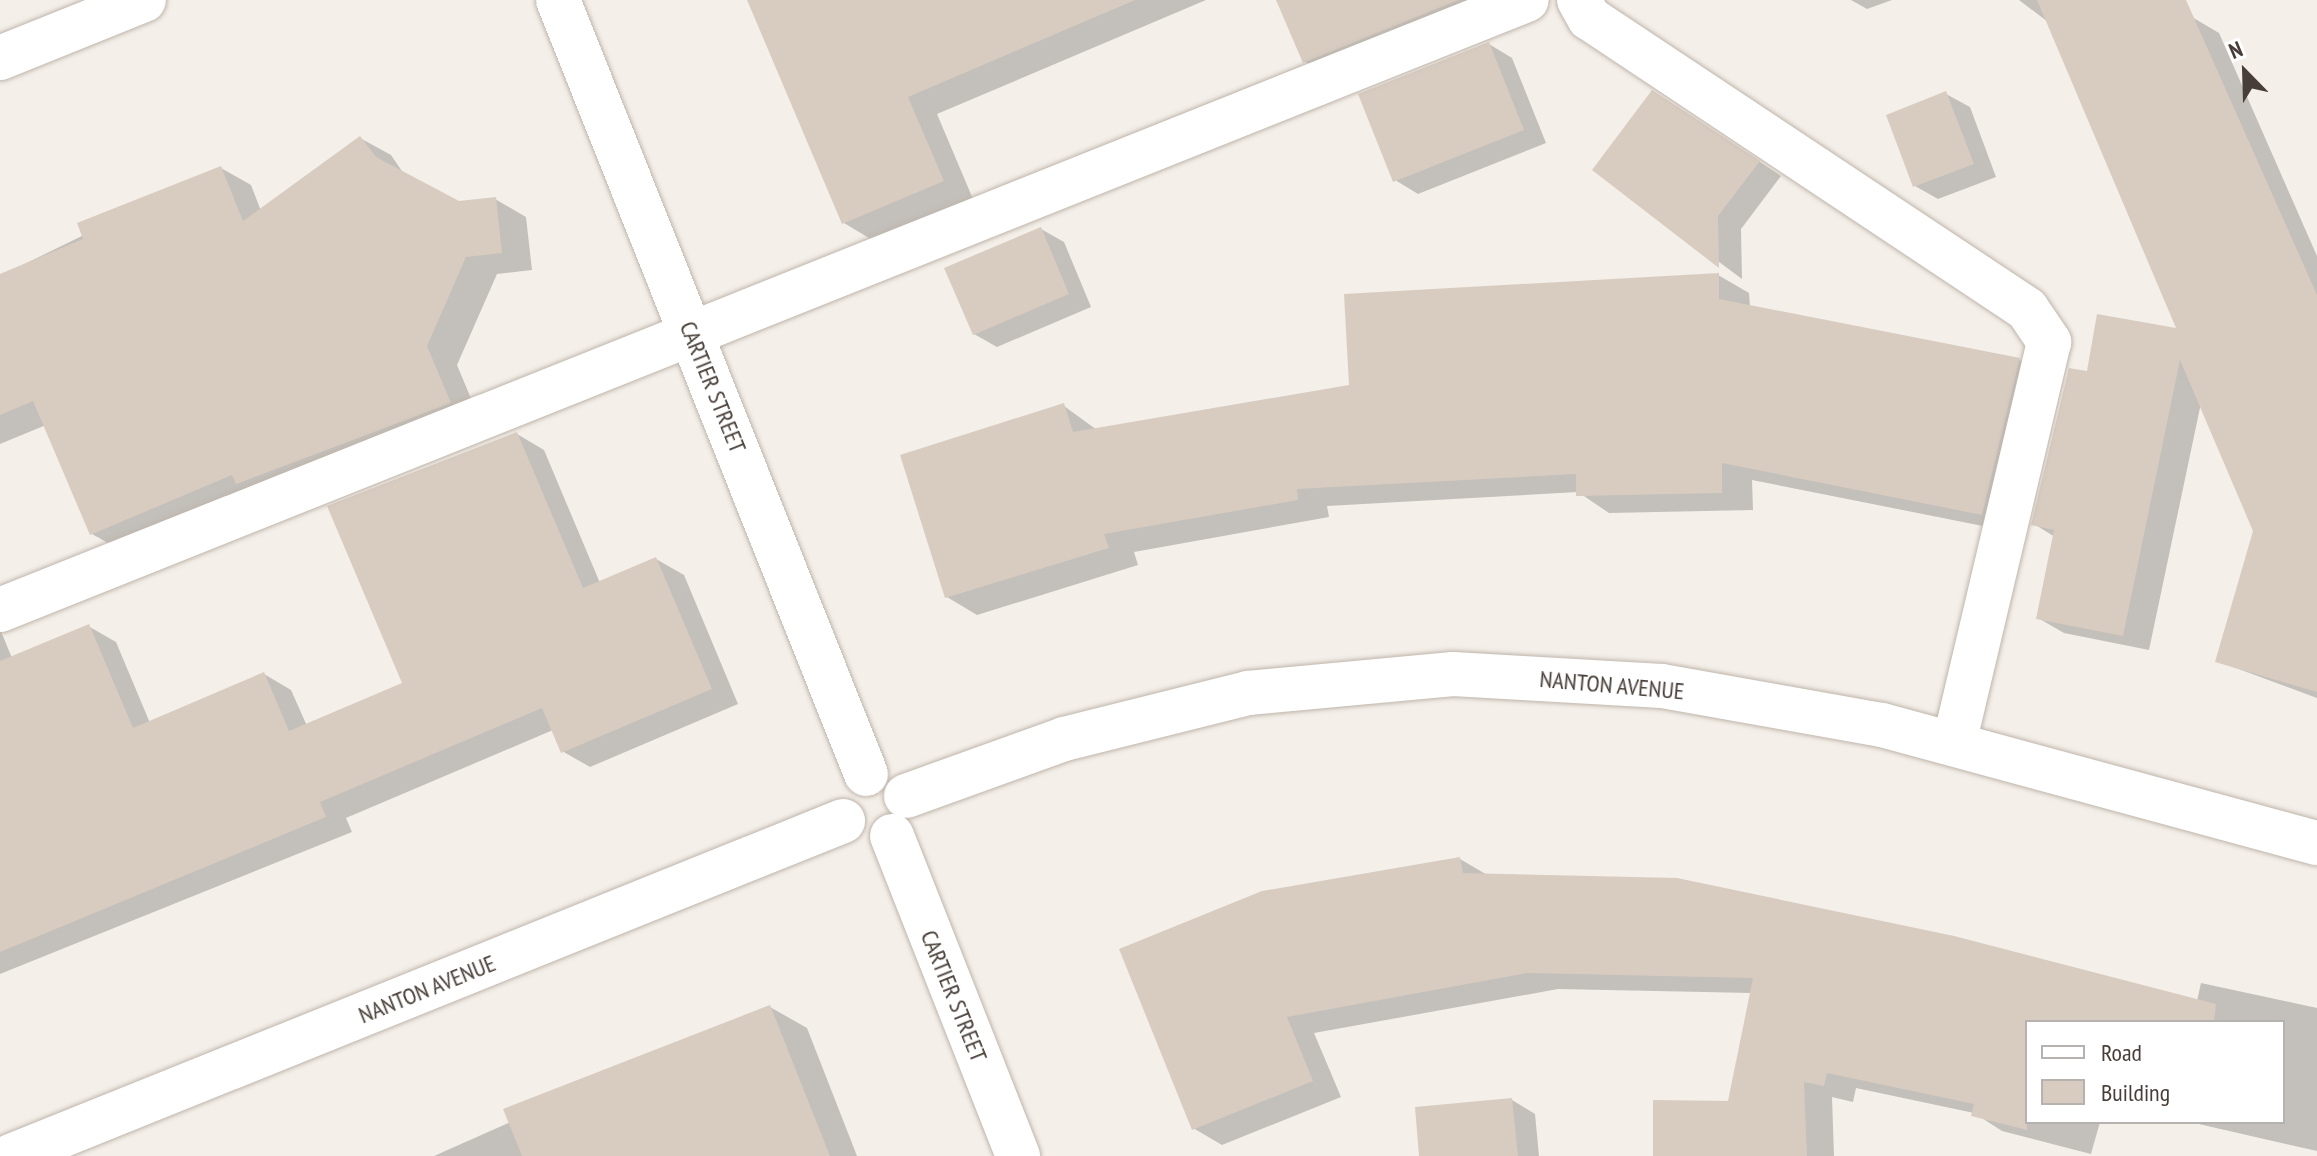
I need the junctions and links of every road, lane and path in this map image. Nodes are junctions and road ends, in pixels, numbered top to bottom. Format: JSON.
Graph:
{"nodes":[{"id":1,"x":144,"y":0,"type":"edge"},
{"id":2,"x":558,"y":0,"type":"edge"},
{"id":3,"x":1527,"y":0,"type":"edge"},
{"id":4,"x":1579,"y":0,"type":"edge"},
{"id":5,"x":0,"y":58,"type":"edge"},
{"id":6,"x":690,"y":329,"type":"junction"},
{"id":7,"x":0,"y":610,"type":"edge"},
{"id":8,"x":1954,"y":743,"type":"junction"},
{"id":9,"x":866,"y":774,"type":"junction"},
{"id":10,"x":899,"y":816,"type":"junction"},
{"id":11,"x":843,"y":821,"type":"junction"},
{"id":12,"x":2317,"y":843,"type":"edge"},
{"id":13,"x":11,"y":1156,"type":"edge"},
{"id":14,"x":1018,"y":1156,"type":"edge"}],
"edges":[{"from":1,"to":5,"type":"street"},
{"from":2,"to":6,"type":"street","name":"CARTIER STREET"},
{"from":3,"to":6,"type":"street"},
{"from":4,"to":8,"type":"street"},
{"from":6,"to":7,"type":"street"},
{"from":6,"to":9,"type":"street","name":"CARTIER STREET"},
{"from":8,"to":10,"type":"street","name":"NANTON AVENUE"},
{"from":8,"to":12,"type":"street","name":"NANTON AVENUE"},
{"from":9,"to":10,"type":"street"},
{"from":9,"to":11,"type":"street"},
{"from":10,"to":11,"type":"street"},
{"from":10,"to":14,"type":"street","name":"CARTIER STREET"},
{"from":11,"to":13,"type":"street","name":"NANTON AVENUE"}]}
